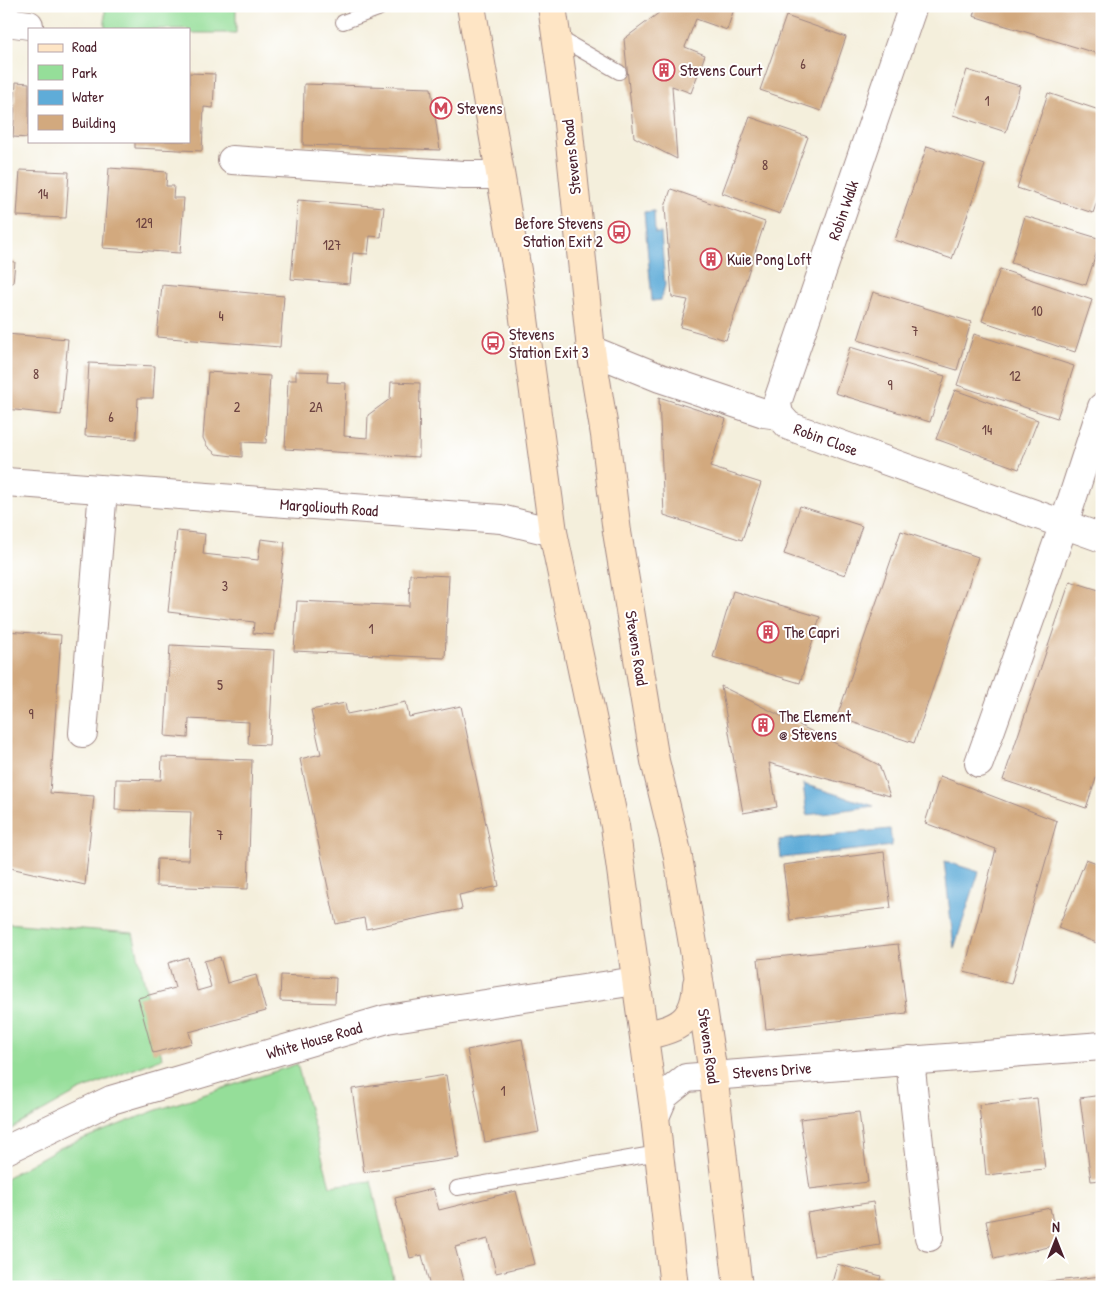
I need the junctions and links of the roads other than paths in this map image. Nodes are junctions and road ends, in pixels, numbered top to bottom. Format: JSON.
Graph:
{"nodes":[{"id":1,"x":378,"y":6,"type":"edge"},
{"id":2,"x":471,"y":6,"type":"edge"},
{"id":3,"x":552,"y":6,"type":"edge"},
{"id":4,"x":913,"y":6,"type":"edge"},
{"id":5,"x":343,"y":22,"type":"dead end"},
{"id":6,"x":556,"y":36,"type":"junction"},
{"id":7,"x":619,"y":72,"type":"dead end"},
{"id":8,"x":232,"y":160,"type":"dead end"},
{"id":9,"x":499,"y":175,"type":"junction"},
{"id":10,"x":591,"y":350,"type":"junction"},
{"id":11,"x":1102,"y":407,"type":"edge"},
{"id":12,"x":779,"y":414,"type":"junction"},
{"id":13,"x":6,"y":482,"type":"edge"},
{"id":14,"x":103,"y":490,"type":"junction"},
{"id":15,"x":1064,"y":524,"type":"junction"},
{"id":16,"x":553,"y":532,"type":"junction"},
{"id":17,"x":1102,"y":538,"type":"edge"},
{"id":18,"x":83,"y":733,"type":"dead end"},
{"id":19,"x":979,"y":763,"type":"dead end"},
{"id":20,"x":697,"y":967,"type":"junction"},
{"id":21,"x":636,"y":981,"type":"junction"},
{"id":22,"x":644,"y":1035,"type":"junction"},
{"id":23,"x":1102,"y":1046,"type":"edge"},
{"id":24,"x":910,"y":1060,"type":"junction"},
{"id":25,"x":713,"y":1074,"type":"junction"},
{"id":26,"x":655,"y":1117,"type":"junction"},
{"id":27,"x":6,"y":1150,"type":"edge"},
{"id":28,"x":658,"y":1153,"type":"junction"},
{"id":29,"x":457,"y":1188,"type":"dead end"},
{"id":30,"x":928,"y":1237,"type":"dead end"},
{"id":31,"x":672,"y":1286,"type":"edge"},
{"id":32,"x":738,"y":1287,"type":"edge"}],
"edges":[{"from":1,"to":5,"type":"lane"},
{"from":2,"to":9,"type":"main road"},
{"from":3,"to":6,"type":"main road","name":"Stevens Road"},
{"from":4,"to":12,"type":"street","name":"Robin Walk"},
{"from":6,"to":7,"type":"lane"},
{"from":6,"to":10,"type":"main road","name":"Stevens Road"},
{"from":8,"to":9,"type":"street"},
{"from":9,"to":16,"type":"main road"},
{"from":10,"to":12,"type":"street","name":"Robin Close"},
{"from":10,"to":20,"type":"main road","name":"Stevens Road"},
{"from":11,"to":15,"type":"street"},
{"from":12,"to":15,"type":"street","name":"Robin Close"},
{"from":13,"to":14,"type":"street","name":"Margoliouth Road"},
{"from":14,"to":16,"type":"street","name":"Margoliouth Road"},
{"from":14,"to":18,"type":"street"},
{"from":15,"to":17,"type":"street","name":"Robin Close"},
{"from":15,"to":19,"type":"street"},
{"from":16,"to":21,"type":"main road"},
{"from":20,"to":22,"type":"main road"},
{"from":20,"to":25,"type":"main road","name":"Stevens Road"},
{"from":21,"to":22,"type":"main road"},
{"from":21,"to":27,"type":"street","name":"White House Road"},
{"from":22,"to":26,"type":"main road"},
{"from":23,"to":24,"type":"street","name":"Stevens Drive"},
{"from":24,"to":25,"type":"street","name":"Stevens Drive"},
{"from":24,"to":30,"type":"street"},
{"from":25,"to":26,"type":"street","name":"Stevens Drive"},
{"from":25,"to":32,"type":"main road","name":"Stevens Road"},
{"from":26,"to":28,"type":"main road"},
{"from":28,"to":29,"type":"lane"},
{"from":28,"to":31,"type":"main road"}]}
